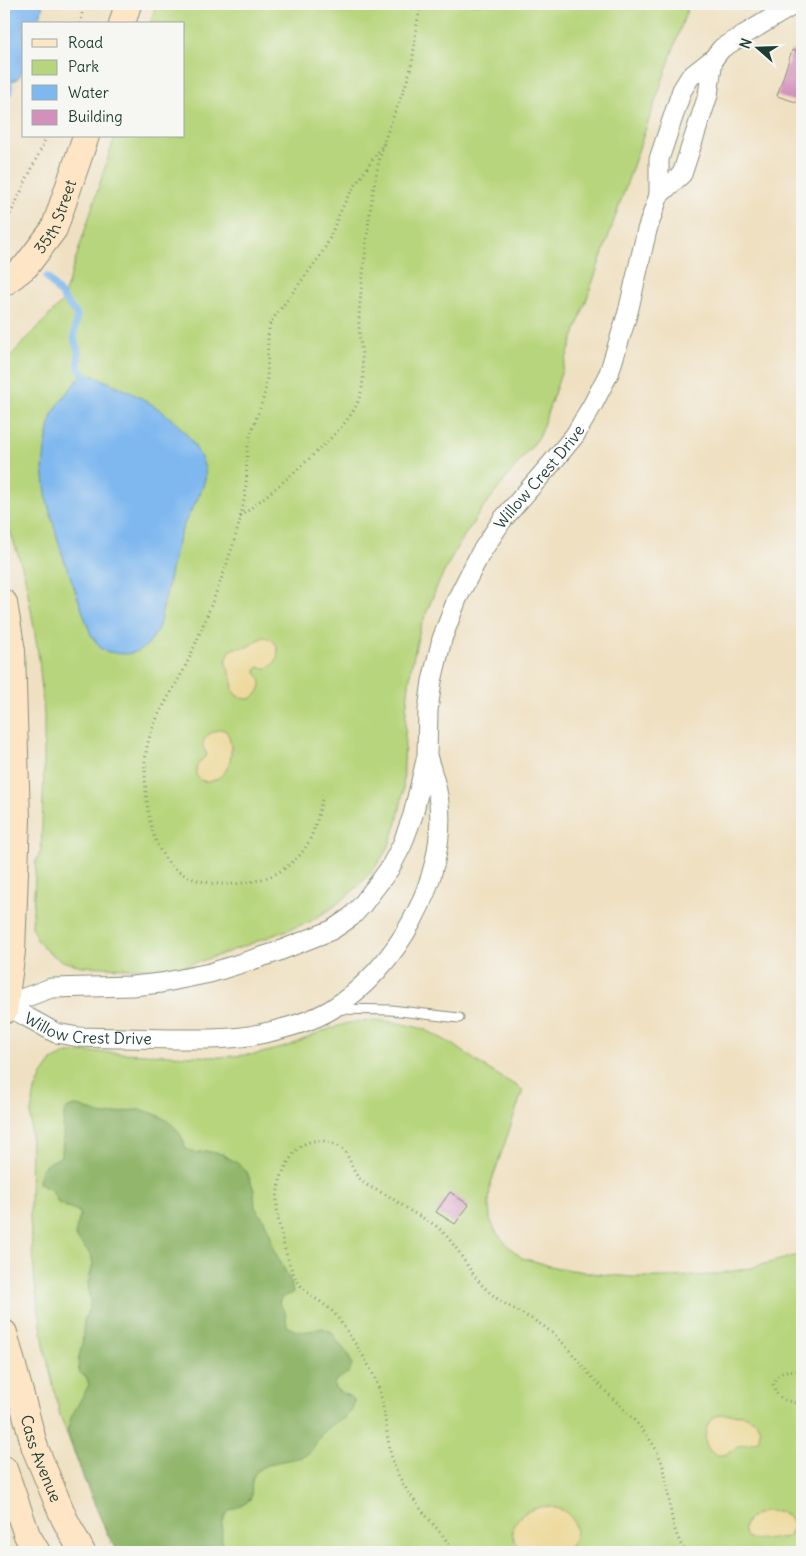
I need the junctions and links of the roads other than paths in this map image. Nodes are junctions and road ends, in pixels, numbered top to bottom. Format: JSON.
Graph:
{"nodes":[{"id":1,"x":128,"y":4,"type":"edge"},
{"id":2,"x":795,"y":4,"type":"edge"},
{"id":3,"x":123,"y":22,"type":"edge"},
{"id":4,"x":713,"y":59,"type":"junction"},
{"id":5,"x":85,"y":138,"type":"edge"},
{"id":6,"x":659,"y":195,"type":"junction"},
{"id":7,"x":4,"y":283,"type":"edge"},
{"id":8,"x":4,"y":603,"type":"edge"},
{"id":9,"x":427,"y":756,"type":"junction"},
{"id":10,"x":4,"y":1007,"type":"edge"},
{"id":11,"x":331,"y":1009,"type":"junction"},
{"id":12,"x":459,"y":1018,"type":"dead end"},
{"id":13,"x":4,"y":1333,"type":"edge"},
{"id":14,"x":4,"y":1469,"type":"edge"},
{"id":15,"x":37,"y":1552,"type":"edge"},
{"id":16,"x":82,"y":1552,"type":"edge"}],
"edges":[{"from":1,"to":3,"type":"main road"},
{"from":2,"to":4,"type":"street","name":"Willow Crest Drive"},
{"from":4,"to":6,"type":"street","name":"Willow Crest Drive"},
{"from":4,"to":6,"type":"street","name":"Willow Crest Drive"},
{"from":5,"to":7,"type":"main road","name":"35th Street"},
{"from":6,"to":9,"type":"street","name":"Willow Crest Drive"},
{"from":8,"to":10,"type":"main road"},
{"from":9,"to":10,"type":"street","name":"Willow Crest Drive"},
{"from":9,"to":11,"type":"street","name":"Willow Crest Drive"},
{"from":10,"to":11,"type":"street","name":"Willow Crest Drive"},
{"from":11,"to":12,"type":"lane"},
{"from":13,"to":16,"type":"main road","name":"Cass Avenue"},
{"from":14,"to":15,"type":"main road"}]}
